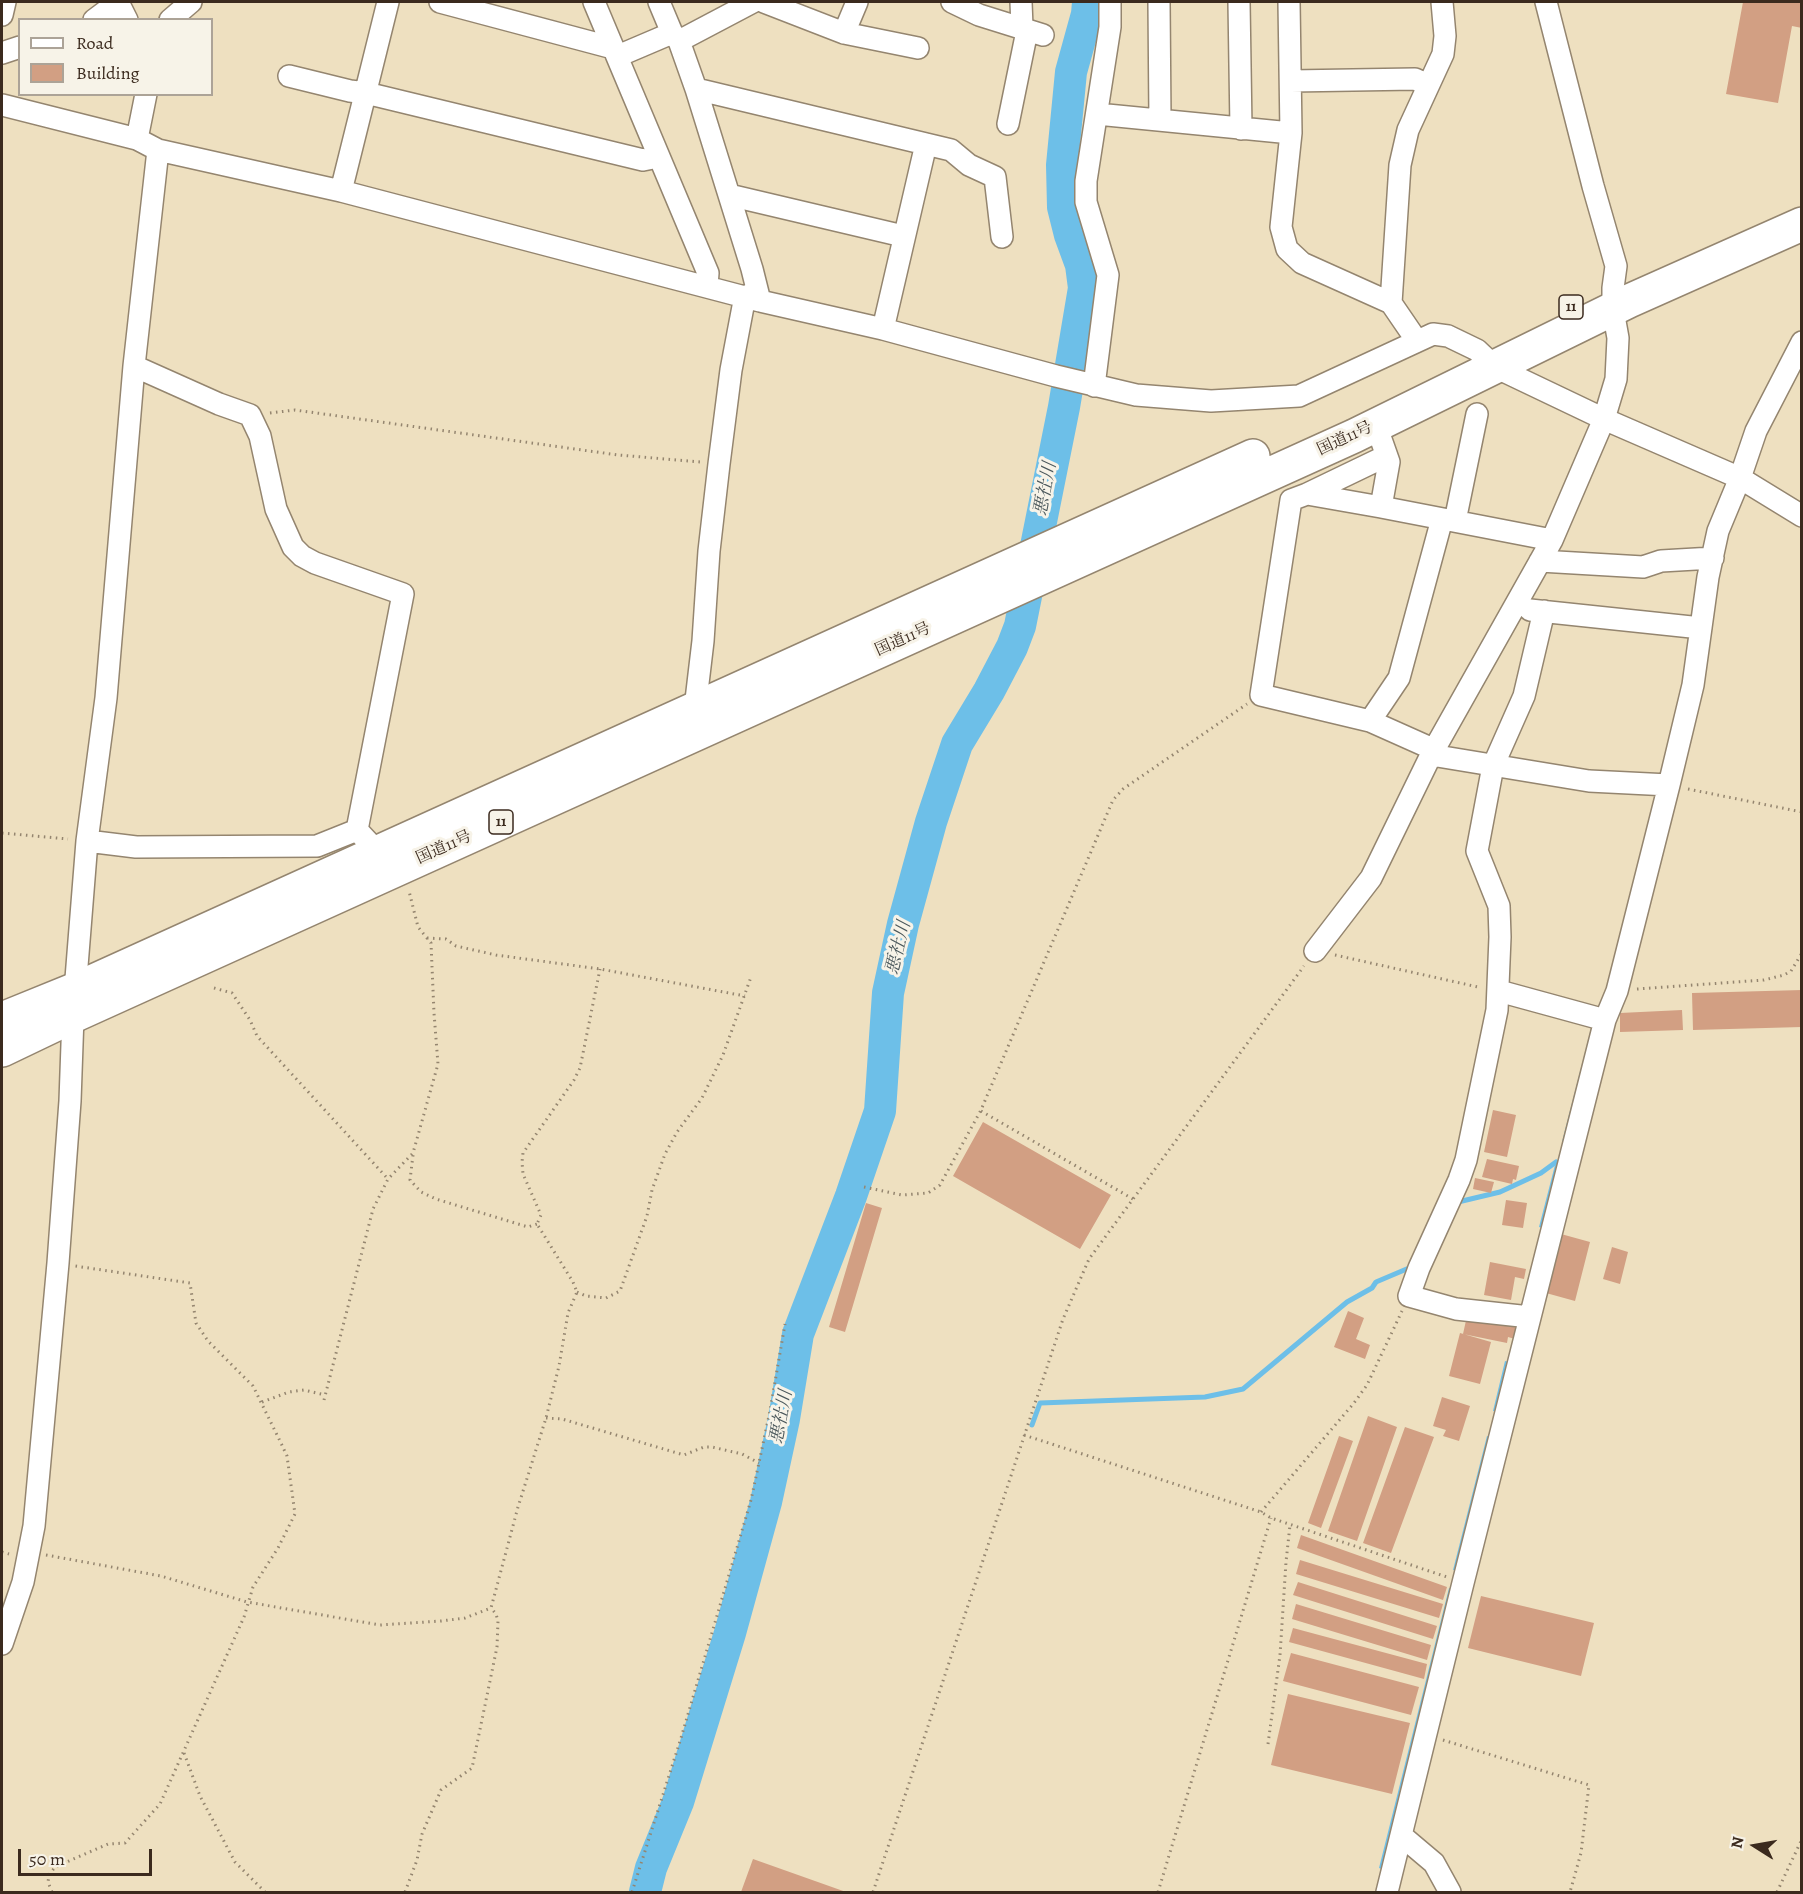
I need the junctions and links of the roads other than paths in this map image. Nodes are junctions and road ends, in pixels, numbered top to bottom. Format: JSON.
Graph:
{"nodes":[{"id":1,"x":5,"y":2,"type":"edge"},
{"id":2,"x":191,"y":2,"type":"edge"},
{"id":3,"x":388,"y":2,"type":"edge"},
{"id":4,"x":440,"y":2,"type":"edge"},
{"id":5,"x":594,"y":2,"type":"edge"},
{"id":6,"x":659,"y":2,"type":"edge"},
{"id":7,"x":753,"y":2,"type":"edge"},
{"id":8,"x":764,"y":2,"type":"edge"},
{"id":9,"x":857,"y":2,"type":"edge"},
{"id":10,"x":952,"y":2,"type":"edge"},
{"id":11,"x":1021,"y":2,"type":"edge"},
{"id":12,"x":1110,"y":2,"type":"edge"},
{"id":13,"x":1159,"y":2,"type":"edge"},
{"id":14,"x":1239,"y":2,"type":"edge"},
{"id":15,"x":1289,"y":2,"type":"edge"},
{"id":16,"x":1442,"y":2,"type":"edge"},
{"id":17,"x":1546,"y":2,"type":"edge"},
{"id":18,"x":121,"y":8,"type":"edge"},
{"id":19,"x":2,"y":15,"type":"edge"},
{"id":20,"x":98,"y":18,"type":"edge"},
{"id":21,"x":172,"y":18,"type":"edge"},
{"id":22,"x":1031,"y":31,"type":"junction"},
{"id":23,"x":844,"y":33,"type":"junction"},
{"id":24,"x":675,"y":37,"type":"junction"},
{"id":25,"x":18,"y":48,"type":"edge"},
{"id":26,"x":918,"y":48,"type":"dead end"},
{"id":27,"x":615,"y":52,"type":"junction"},
{"id":28,"x":2,"y":53,"type":"edge"},
{"id":29,"x":289,"y":76,"type":"dead end"},
{"id":30,"x":1291,"y":81,"type":"junction"},
{"id":31,"x":1428,"y":85,"type":"junction"},
{"id":32,"x":696,"y":89,"type":"junction"},
{"id":33,"x":366,"y":93,"type":"junction"},
{"id":34,"x":146,"y":96,"type":"edge"},
{"id":35,"x":2,"y":105,"type":"edge"},
{"id":36,"x":1097,"y":114,"type":"junction"},
{"id":37,"x":1160,"y":120,"type":"junction"},
{"id":38,"x":1008,"y":124,"type":"dead end"},
{"id":39,"x":1241,"y":129,"type":"junction"},
{"id":40,"x":1291,"y":133,"type":"junction"},
{"id":41,"x":136,"y":139,"type":"junction"},
{"id":42,"x":926,"y":144,"type":"junction"},
{"id":43,"x":158,"y":150,"type":"junction"},
{"id":44,"x":658,"y":157,"type":"junction"},
{"id":45,"x":341,"y":191,"type":"junction"},
{"id":46,"x":729,"y":195,"type":"junction"},
{"id":47,"x":1802,"y":201,"type":"edge"},
{"id":48,"x":1802,"y":224,"type":"edge"},
{"id":49,"x":903,"y":236,"type":"junction"},
{"id":50,"x":1002,"y":237,"type":"dead end"},
{"id":51,"x":707,"y":286,"type":"junction"},
{"id":52,"x":753,"y":298,"type":"junction"},
{"id":53,"x":1613,"y":298,"type":"junction"},
{"id":54,"x":1391,"y":303,"type":"junction"},
{"id":55,"x":883,"y":329,"type":"junction"},
{"id":56,"x":1417,"y":341,"type":"junction"},
{"id":57,"x":1802,"y":342,"type":"edge"},
{"id":58,"x":1486,"y":358,"type":"junction"},
{"id":59,"x":134,"y":366,"type":"junction"},
{"id":60,"x":1086,"y":384,"type":"junction"},
{"id":61,"x":1477,"y":414,"type":"dead end"},
{"id":62,"x":1604,"y":419,"type":"junction"},
{"id":63,"x":1376,"y":425,"type":"junction"},
{"id":64,"x":1386,"y":456,"type":"junction"},
{"id":65,"x":1740,"y":478,"type":"junction"},
{"id":66,"x":1307,"y":494,"type":"junction"},
{"id":67,"x":1381,"y":507,"type":"junction"},
{"id":68,"x":1802,"y":516,"type":"edge"},
{"id":69,"x":1449,"y":520,"type":"junction"},
{"id":70,"x":1552,"y":540,"type":"junction"},
{"id":71,"x":1713,"y":558,"type":"junction"},
{"id":72,"x":1048,"y":561,"type":"junction"},
{"id":73,"x":1540,"y":561,"type":"junction"},
{"id":74,"x":1514,"y":608,"type":"junction"},
{"id":75,"x":1544,"y":611,"type":"junction"},
{"id":76,"x":1701,"y":628,"type":"junction"},
{"id":77,"x":1371,"y":721,"type":"junction"},
{"id":78,"x":694,"y":722,"type":"junction"},
{"id":79,"x":1433,"y":752,"type":"junction"},
{"id":80,"x":1493,"y":766,"type":"junction"},
{"id":81,"x":1669,"y":785,"type":"junction"},
{"id":82,"x":87,"y":841,"type":"junction"},
{"id":83,"x":376,"y":851,"type":"junction"},
{"id":84,"x":1315,"y":951,"type":"road end"},
{"id":85,"x":1499,"y":991,"type":"junction"},
{"id":86,"x":74,"y":1002,"type":"junction"},
{"id":87,"x":2,"y":1020,"type":"edge"},
{"id":88,"x":1605,"y":1020,"type":"junction"},
{"id":89,"x":2,"y":1050,"type":"edge"},
{"id":90,"x":1530,"y":1317,"type":"junction"},
{"id":91,"x":2,"y":1644,"type":"edge"},
{"id":92,"x":1402,"y":1836,"type":"junction"},
{"id":93,"x":1387,"y":1893,"type":"edge"},
{"id":94,"x":1450,"y":1893,"type":"edge"}],
"edges":[{"from":1,"to":19,"type":"street"},
{"from":2,"to":21,"type":"street"},
{"from":3,"to":33,"type":"street"},
{"from":4,"to":27,"type":"street"},
{"from":5,"to":27,"type":"street"},
{"from":6,"to":24,"type":"street"},
{"from":7,"to":24,"type":"street"},
{"from":8,"to":23,"type":"street"},
{"from":9,"to":23,"type":"street"},
{"from":10,"to":22,"type":"street"},
{"from":11,"to":22,"type":"street"},
{"from":12,"to":36,"type":"street"},
{"from":13,"to":37,"type":"street"},
{"from":14,"to":39,"type":"street"},
{"from":15,"to":30,"type":"street"},
{"from":16,"to":31,"type":"street"},
{"from":17,"to":53,"type":"street"},
{"from":18,"to":20,"type":"street"},
{"from":22,"to":38,"type":"street"},
{"from":23,"to":26,"type":"street"},
{"from":24,"to":27,"type":"street"},
{"from":24,"to":32,"type":"street"},
{"from":25,"to":28,"type":"street"},
{"from":27,"to":44,"type":"street"},
{"from":29,"to":33,"type":"street"},
{"from":30,"to":31,"type":"street"},
{"from":30,"to":40,"type":"street"},
{"from":31,"to":54,"type":"street"},
{"from":32,"to":42,"type":"street"},
{"from":32,"to":46,"type":"street"},
{"from":33,"to":44,"type":"street"},
{"from":33,"to":45,"type":"street"},
{"from":34,"to":41,"type":"street"},
{"from":35,"to":41,"type":"street"},
{"from":36,"to":37,"type":"street"},
{"from":36,"to":60,"type":"street"},
{"from":37,"to":39,"type":"street"},
{"from":39,"to":40,"type":"street"},
{"from":40,"to":54,"type":"street"},
{"from":41,"to":43,"type":"street"},
{"from":42,"to":49,"type":"street"},
{"from":42,"to":50,"type":"street"},
{"from":43,"to":45,"type":"street"},
{"from":43,"to":59,"type":"street"},
{"from":44,"to":51,"type":"street"},
{"from":45,"to":51,"type":"street"},
{"from":46,"to":49,"type":"street"},
{"from":46,"to":52,"type":"street"},
{"from":47,"to":53,"type":"highway","name":"国道11号","number":"11"},
{"from":48,"to":53,"type":"highway","name":"国道11号","number":"11"},
{"from":49,"to":55,"type":"street"},
{"from":51,"to":52,"type":"street"},
{"from":52,"to":55,"type":"street"},
{"from":52,"to":78,"type":"street"},
{"from":53,"to":58,"type":"highway","name":"国道11号","number":"11"},
{"from":53,"to":62,"type":"street"},
{"from":54,"to":56,"type":"street"},
{"from":55,"to":60,"type":"street"},
{"from":56,"to":58,"type":"street"},
{"from":56,"to":60,"type":"street"},
{"from":57,"to":65,"type":"street"},
{"from":58,"to":62,"type":"street"},
{"from":58,"to":63,"type":"highway","name":"国道11号","number":"11"},
{"from":58,"to":72,"type":"highway","name":"国道11号","number":"11"},
{"from":59,"to":82,"type":"street"},
{"from":59,"to":83,"type":"street"},
{"from":61,"to":69,"type":"street"},
{"from":62,"to":65,"type":"street"},
{"from":62,"to":70,"type":"street"},
{"from":63,"to":64,"type":"street"},
{"from":63,"to":72,"type":"highway","name":"国道11号","number":"11"},
{"from":64,"to":66,"type":"street"},
{"from":64,"to":67,"type":"street"},
{"from":65,"to":68,"type":"street"},
{"from":65,"to":71,"type":"street"},
{"from":66,"to":67,"type":"street"},
{"from":66,"to":77,"type":"street"},
{"from":67,"to":69,"type":"street"},
{"from":69,"to":70,"type":"street"},
{"from":69,"to":77,"type":"street"},
{"from":70,"to":73,"type":"street"},
{"from":71,"to":73,"type":"street"},
{"from":71,"to":76,"type":"street"},
{"from":72,"to":78,"type":"highway","name":"国道11号","number":"11"},
{"from":73,"to":74,"type":"street"},
{"from":74,"to":75,"type":"street"},
{"from":74,"to":79,"type":"street"},
{"from":75,"to":76,"type":"street"},
{"from":75,"to":80,"type":"street"},
{"from":76,"to":81,"type":"street"},
{"from":77,"to":79,"type":"street"},
{"from":78,"to":83,"type":"highway","name":"国道11号","number":"11"},
{"from":79,"to":80,"type":"street"},
{"from":79,"to":84,"type":"street"},
{"from":80,"to":81,"type":"street"},
{"from":80,"to":85,"type":"street"},
{"from":81,"to":88,"type":"street"},
{"from":82,"to":83,"type":"street"},
{"from":82,"to":86,"type":"street"},
{"from":83,"to":86,"type":"highway","name":"国道11号","number":"11"},
{"from":85,"to":88,"type":"street"},
{"from":85,"to":90,"type":"street"},
{"from":86,"to":87,"type":"highway","name":"国道11号","number":"11"},
{"from":86,"to":89,"type":"highway","name":"国道11号","number":"11"},
{"from":86,"to":91,"type":"street"},
{"from":88,"to":90,"type":"street"},
{"from":90,"to":92,"type":"street"},
{"from":92,"to":93,"type":"street"},
{"from":92,"to":94,"type":"street"}]}
